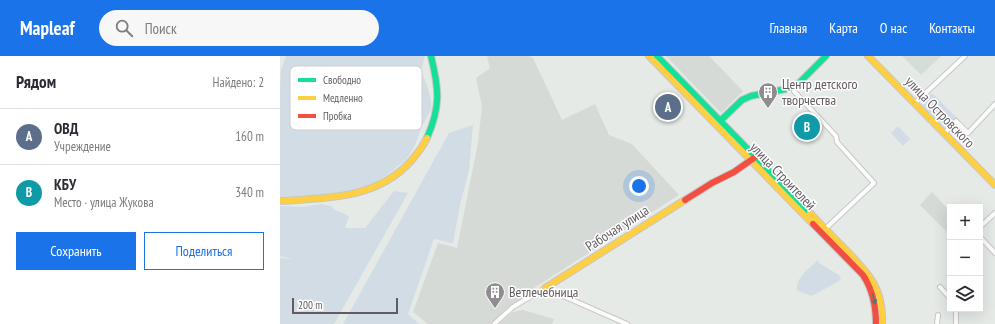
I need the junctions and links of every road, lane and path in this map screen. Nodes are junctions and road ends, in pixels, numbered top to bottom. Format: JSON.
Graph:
{"nodes":[{"id":1,"x":431,"y":56,"type":"edge"},
{"id":2,"x":649,"y":56,"type":"edge"},
{"id":3,"x":657,"y":56,"type":"edge"},
{"id":4,"x":826,"y":56,"type":"edge"},
{"id":5,"x":868,"y":56,"type":"edge"},
{"id":6,"x":965,"y":56,"type":"edge"},
{"id":7,"x":791,"y":88,"type":"junction"},
{"id":8,"x":915,"y":104,"type":"junction"},
{"id":9,"x":995,"y":104,"type":"edge"},
{"id":10,"x":718,"y":123,"type":"junction"},
{"id":11,"x":944,"y":134,"type":"junction"},
{"id":12,"x":753,"y":158,"type":"junction"},
{"id":13,"x":995,"y":185,"type":"edge"},
{"id":14,"x":280,"y":201,"type":"edge"},
{"id":15,"x":995,"y":213,"type":"edge"},
{"id":16,"x":983,"y":224,"type":"edge"},
{"id":17,"x":823,"y":231,"type":"junction"},
{"id":18,"x":983,"y":240,"type":"edge"},
{"id":19,"x":995,"y":253,"type":"edge"},
{"id":20,"x":940,"y":287,"type":"dead end"},
{"id":21,"x":545,"y":288,"type":"junction"},
{"id":22,"x":947,"y":295,"type":"edge"},
{"id":23,"x":956,"y":312,"type":"edge"},
{"id":24,"x":938,"y":315,"type":"dead end"},
{"id":25,"x":494,"y":324,"type":"edge"},
{"id":26,"x":628,"y":324,"type":"edge"},
{"id":27,"x":876,"y":324,"type":"edge"},
{"id":28,"x":882,"y":324,"type":"edge"},
{"id":29,"x":938,"y":324,"type":"edge"},
{"id":30,"x":956,"y":324,"type":"edge"}],
"edges":[{"from":1,"to":14,"type":"street"},
{"from":2,"to":10,"type":"street","name":"улица Строителей"},
{"from":3,"to":10,"type":"street","name":"улица Строителей"},
{"from":4,"to":7,"type":"street"},
{"from":5,"to":8,"type":"street","name":"улица Островского"},
{"from":6,"to":8,"type":"street"},
{"from":7,"to":10,"type":"street"},
{"from":7,"to":17,"type":"street"},
{"from":8,"to":11,"type":"street","name":"улица Островского"},
{"from":9,"to":11,"type":"street"},
{"from":10,"to":12,"type":"street","name":"улица Строителей"},
{"from":11,"to":13,"type":"street","name":"улица Островского"},
{"from":12,"to":17,"type":"street","name":"улица Строителей"},
{"from":12,"to":21,"type":"street","name":"Рабочая улица"},
{"from":15,"to":16,"type":"street"},
{"from":17,"to":27,"type":"street","name":"улица Строителей","one_way":true},
{"from":17,"to":28,"type":"street","name":"улица Строителей"},
{"from":18,"to":19,"type":"street"},
{"from":20,"to":22,"type":"street"},
{"from":21,"to":25,"type":"street","name":"Рабочая улица"},
{"from":21,"to":26,"type":"street"},
{"from":23,"to":30,"type":"street"},
{"from":24,"to":29,"type":"street"}]}
